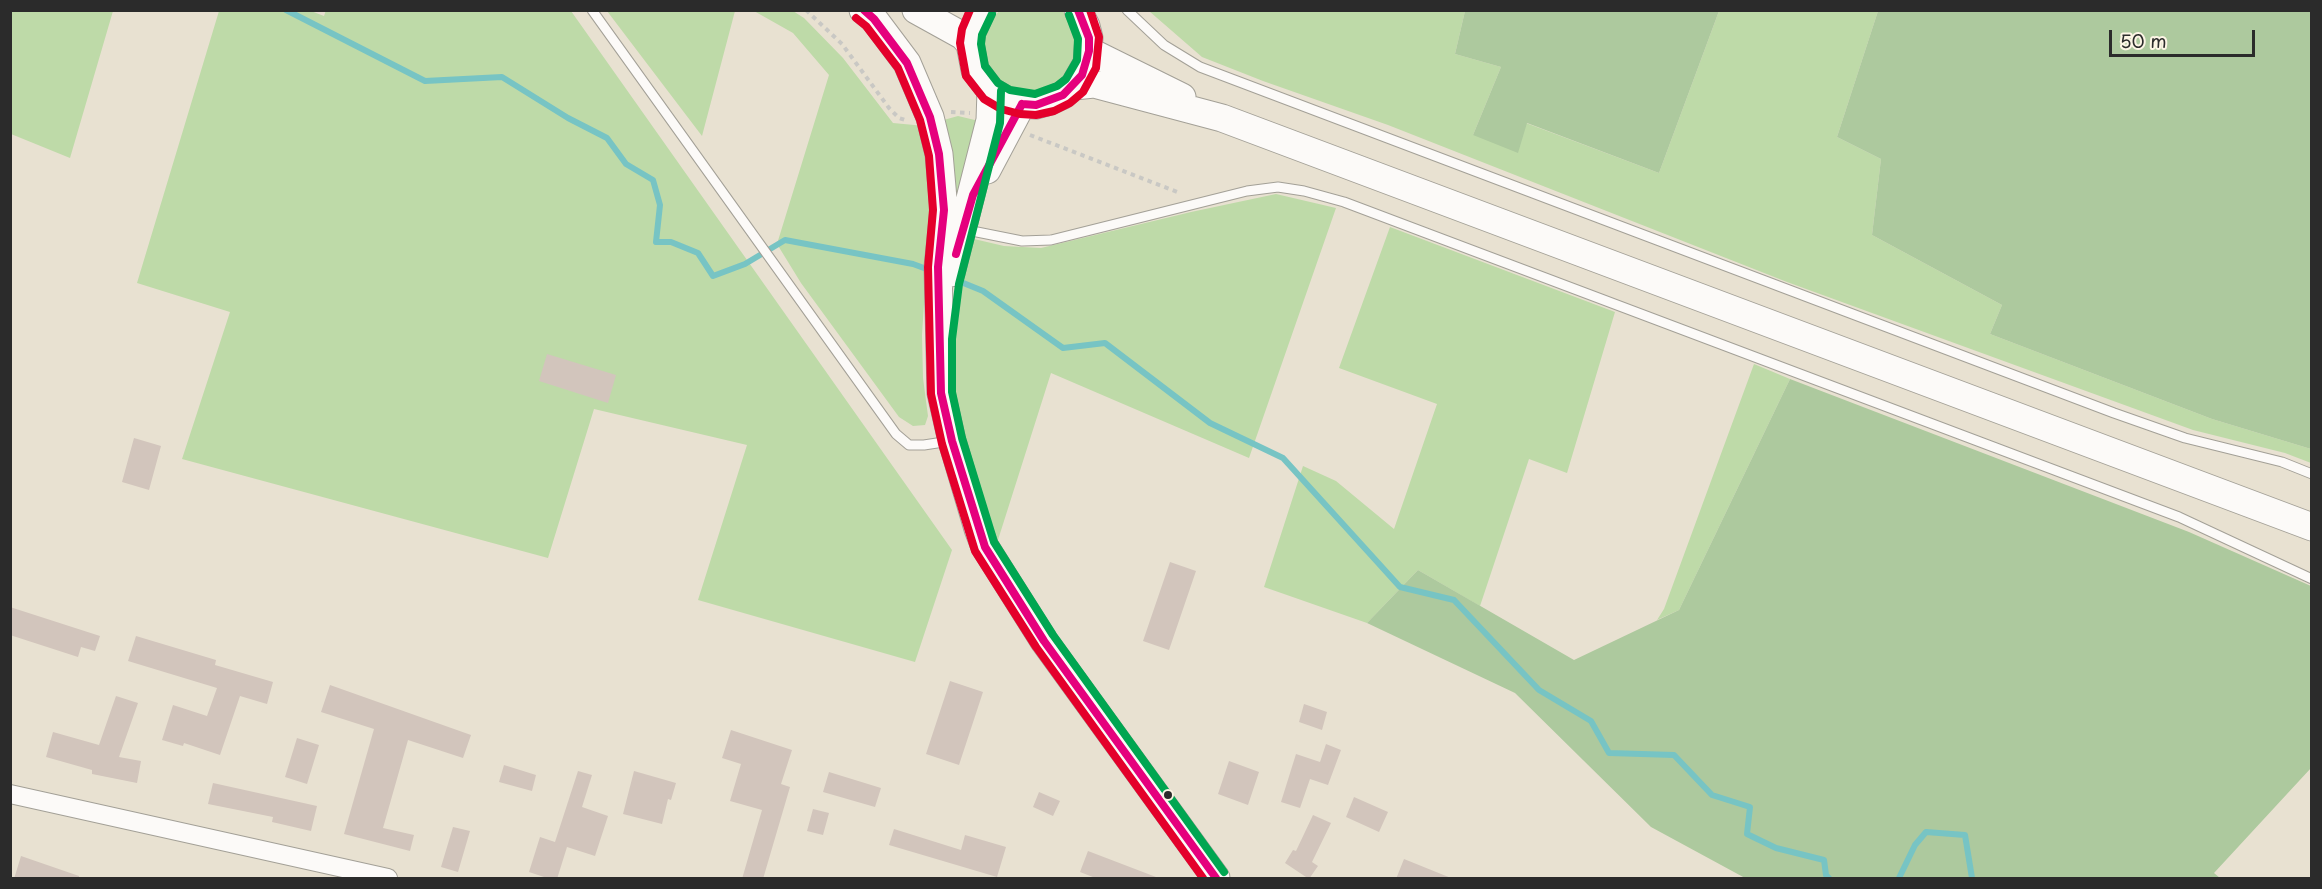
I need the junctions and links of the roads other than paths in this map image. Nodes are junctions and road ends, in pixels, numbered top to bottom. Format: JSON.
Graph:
{"nodes":[{"id":1,"x":592,"y":10,"type":"edge"},
{"id":2,"x":863,"y":10,"type":"edge"},
{"id":3,"x":916,"y":10,"type":"edge"},
{"id":4,"x":982,"y":10,"type":"edge"},
{"id":5,"x":1077,"y":10,"type":"edge"},
{"id":6,"x":1127,"y":10,"type":"edge"},
{"id":7,"x":970,"y":44,"type":"junction"},
{"id":8,"x":1089,"y":51,"type":"junction"},
{"id":9,"x":1074,"y":86,"type":"junction"},
{"id":10,"x":991,"y":91,"type":"junction"},
{"id":11,"x":1022,"y":104,"type":"junction"},
{"id":12,"x":1222,"y":118,"type":"junction"},
{"id":13,"x":973,"y":195,"type":"junction"},
{"id":14,"x":963,"y":227,"type":"junction"},
{"id":15,"x":945,"y":275,"type":"junction"},
{"id":16,"x":952,"y":441,"type":"junction"},
{"id":17,"x":2312,"y":474,"type":"edge"},
{"id":18,"x":2312,"y":527,"type":"edge"},
{"id":19,"x":2312,"y":579,"type":"edge"},
{"id":20,"x":10,"y":794,"type":"edge"},
{"id":21,"x":388,"y":879,"type":"edge"},
{"id":22,"x":1216,"y":879,"type":"edge"}],
"edges":[{"from":1,"to":16,"type":"lane"},
{"from":2,"to":15,"type":"main road"},
{"from":3,"to":7,"type":"main road"},
{"from":4,"to":7,"type":"main road"},
{"from":5,"to":8,"type":"main road"},
{"from":6,"to":17,"type":"lane"},
{"from":7,"to":10,"type":"main road"},
{"from":8,"to":9,"type":"main road"},
{"from":8,"to":12,"type":"main road"},
{"from":9,"to":11,"type":"main road"},
{"from":9,"to":12,"type":"main road"},
{"from":10,"to":11,"type":"main road"},
{"from":10,"to":13,"type":"main road"},
{"from":11,"to":13,"type":"main road"},
{"from":12,"to":18,"type":"main road"},
{"from":13,"to":14,"type":"main road"},
{"from":14,"to":15,"type":"main road"},
{"from":14,"to":19,"type":"lane"},
{"from":15,"to":16,"type":"main road"},
{"from":16,"to":22,"type":"main road"},
{"from":20,"to":21,"type":"street"}]}
